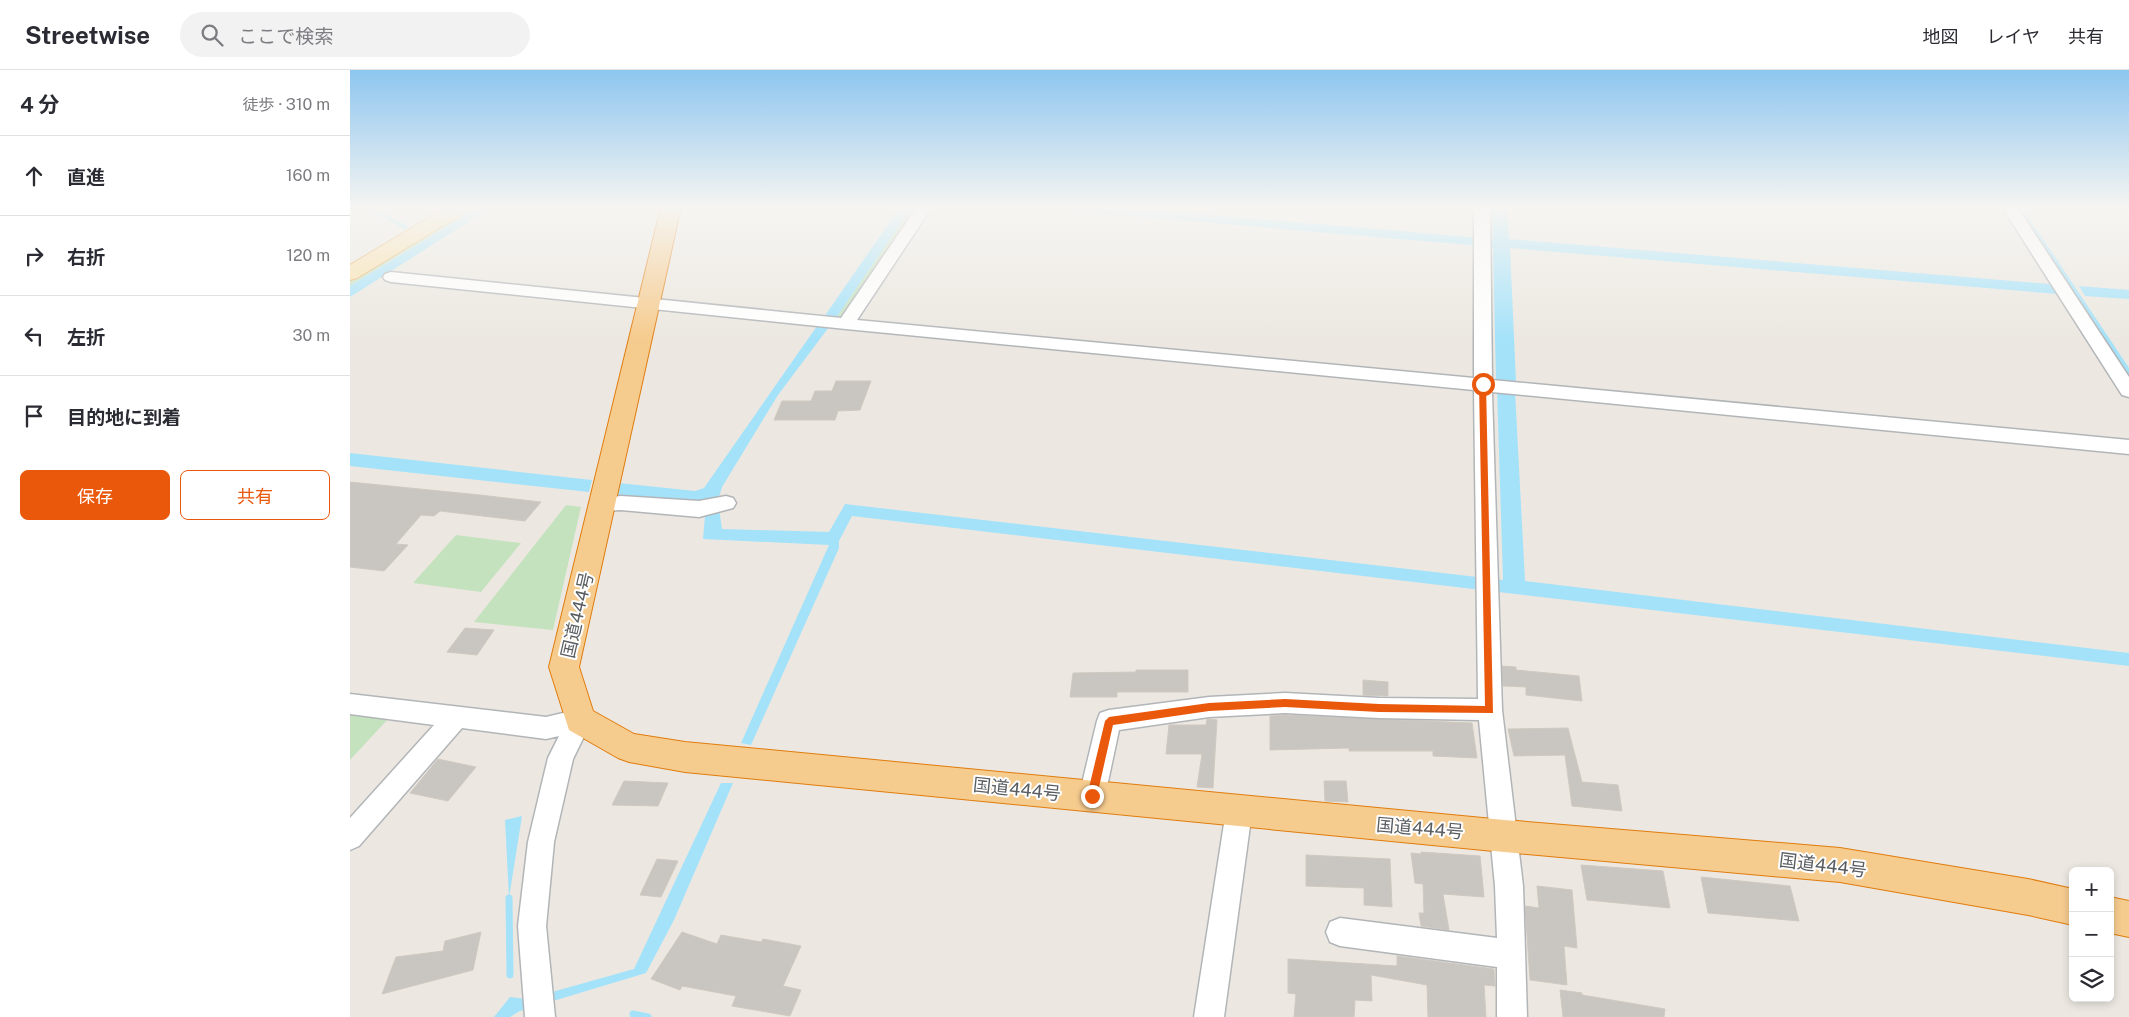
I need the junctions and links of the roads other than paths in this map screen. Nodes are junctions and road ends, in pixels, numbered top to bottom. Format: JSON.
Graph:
{"nodes":[{"id":1,"x":387,"y":251,"type":"edge"},
{"id":2,"x":661,"y":251,"type":"edge"},
{"id":3,"x":895,"y":251,"type":"edge"},
{"id":4,"x":1482,"y":251,"type":"edge"},
{"id":5,"x":2038,"y":251,"type":"edge"},
{"id":6,"x":350,"y":274,"type":"edge"},
{"id":7,"x":391,"y":277,"type":"dead end"},
{"id":8,"x":648,"y":305,"type":"junction"},
{"id":9,"x":846,"y":324,"type":"junction"},
{"id":10,"x":1483,"y":384,"type":"junction"},
{"id":11,"x":2129,"y":391,"type":"edge"},
{"id":12,"x":2129,"y":447,"type":"edge"},
{"id":13,"x":726,"y":503,"type":"dead end"},
{"id":14,"x":602,"y":504,"type":"junction"},
{"id":15,"x":350,"y":704,"type":"edge"},
{"id":16,"x":1490,"y":710,"type":"junction"},
{"id":17,"x":456,"y":718,"type":"junction"},
{"id":18,"x":580,"y":720,"type":"junction"},
{"id":19,"x":1092,"y":796,"type":"junction"},
{"id":20,"x":1239,"y":811,"type":"junction"},
{"id":21,"x":1504,"y":836,"type":"junction"},
{"id":22,"x":350,"y":837,"type":"edge"},
{"id":23,"x":2069,"y":906,"type":"edge"},
{"id":24,"x":2114,"y":916,"type":"edge"},
{"id":25,"x":2129,"y":920,"type":"edge"},
{"id":26,"x":1340,"y":932,"type":"dead end"},
{"id":27,"x":1512,"y":954,"type":"junction"},
{"id":28,"x":539,"y":1006,"type":"edge"},
{"id":29,"x":1210,"y":1017,"type":"edge"},
{"id":30,"x":1512,"y":1017,"type":"edge"}],
"edges":[{"from":1,"to":6,"type":"main road"},
{"from":2,"to":8,"type":"highway","name":"国道444号"},
{"from":3,"to":9,"type":"street"},
{"from":4,"to":10,"type":"street"},
{"from":5,"to":11,"type":"street"},
{"from":7,"to":8,"type":"street"},
{"from":8,"to":9,"type":"street"},
{"from":8,"to":14,"type":"highway","name":"国道444号"},
{"from":9,"to":10,"type":"street"},
{"from":10,"to":12,"type":"street"},
{"from":10,"to":16,"type":"street"},
{"from":13,"to":14,"type":"street"},
{"from":14,"to":18,"type":"highway","name":"国道444号"},
{"from":15,"to":17,"type":"street"},
{"from":16,"to":19,"type":"street"},
{"from":16,"to":21,"type":"street"},
{"from":17,"to":18,"type":"street"},
{"from":17,"to":22,"type":"street"},
{"from":18,"to":19,"type":"highway","name":"国道444号"},
{"from":18,"to":28,"type":"street"},
{"from":19,"to":20,"type":"highway","name":"国道444号"},
{"from":20,"to":21,"type":"highway","name":"国道444号"},
{"from":20,"to":29,"type":"street"},
{"from":21,"to":23,"type":"highway","name":"国道444号"},
{"from":21,"to":27,"type":"street"},
{"from":24,"to":25,"type":"highway"},
{"from":26,"to":27,"type":"street"},
{"from":27,"to":30,"type":"street"}]}
